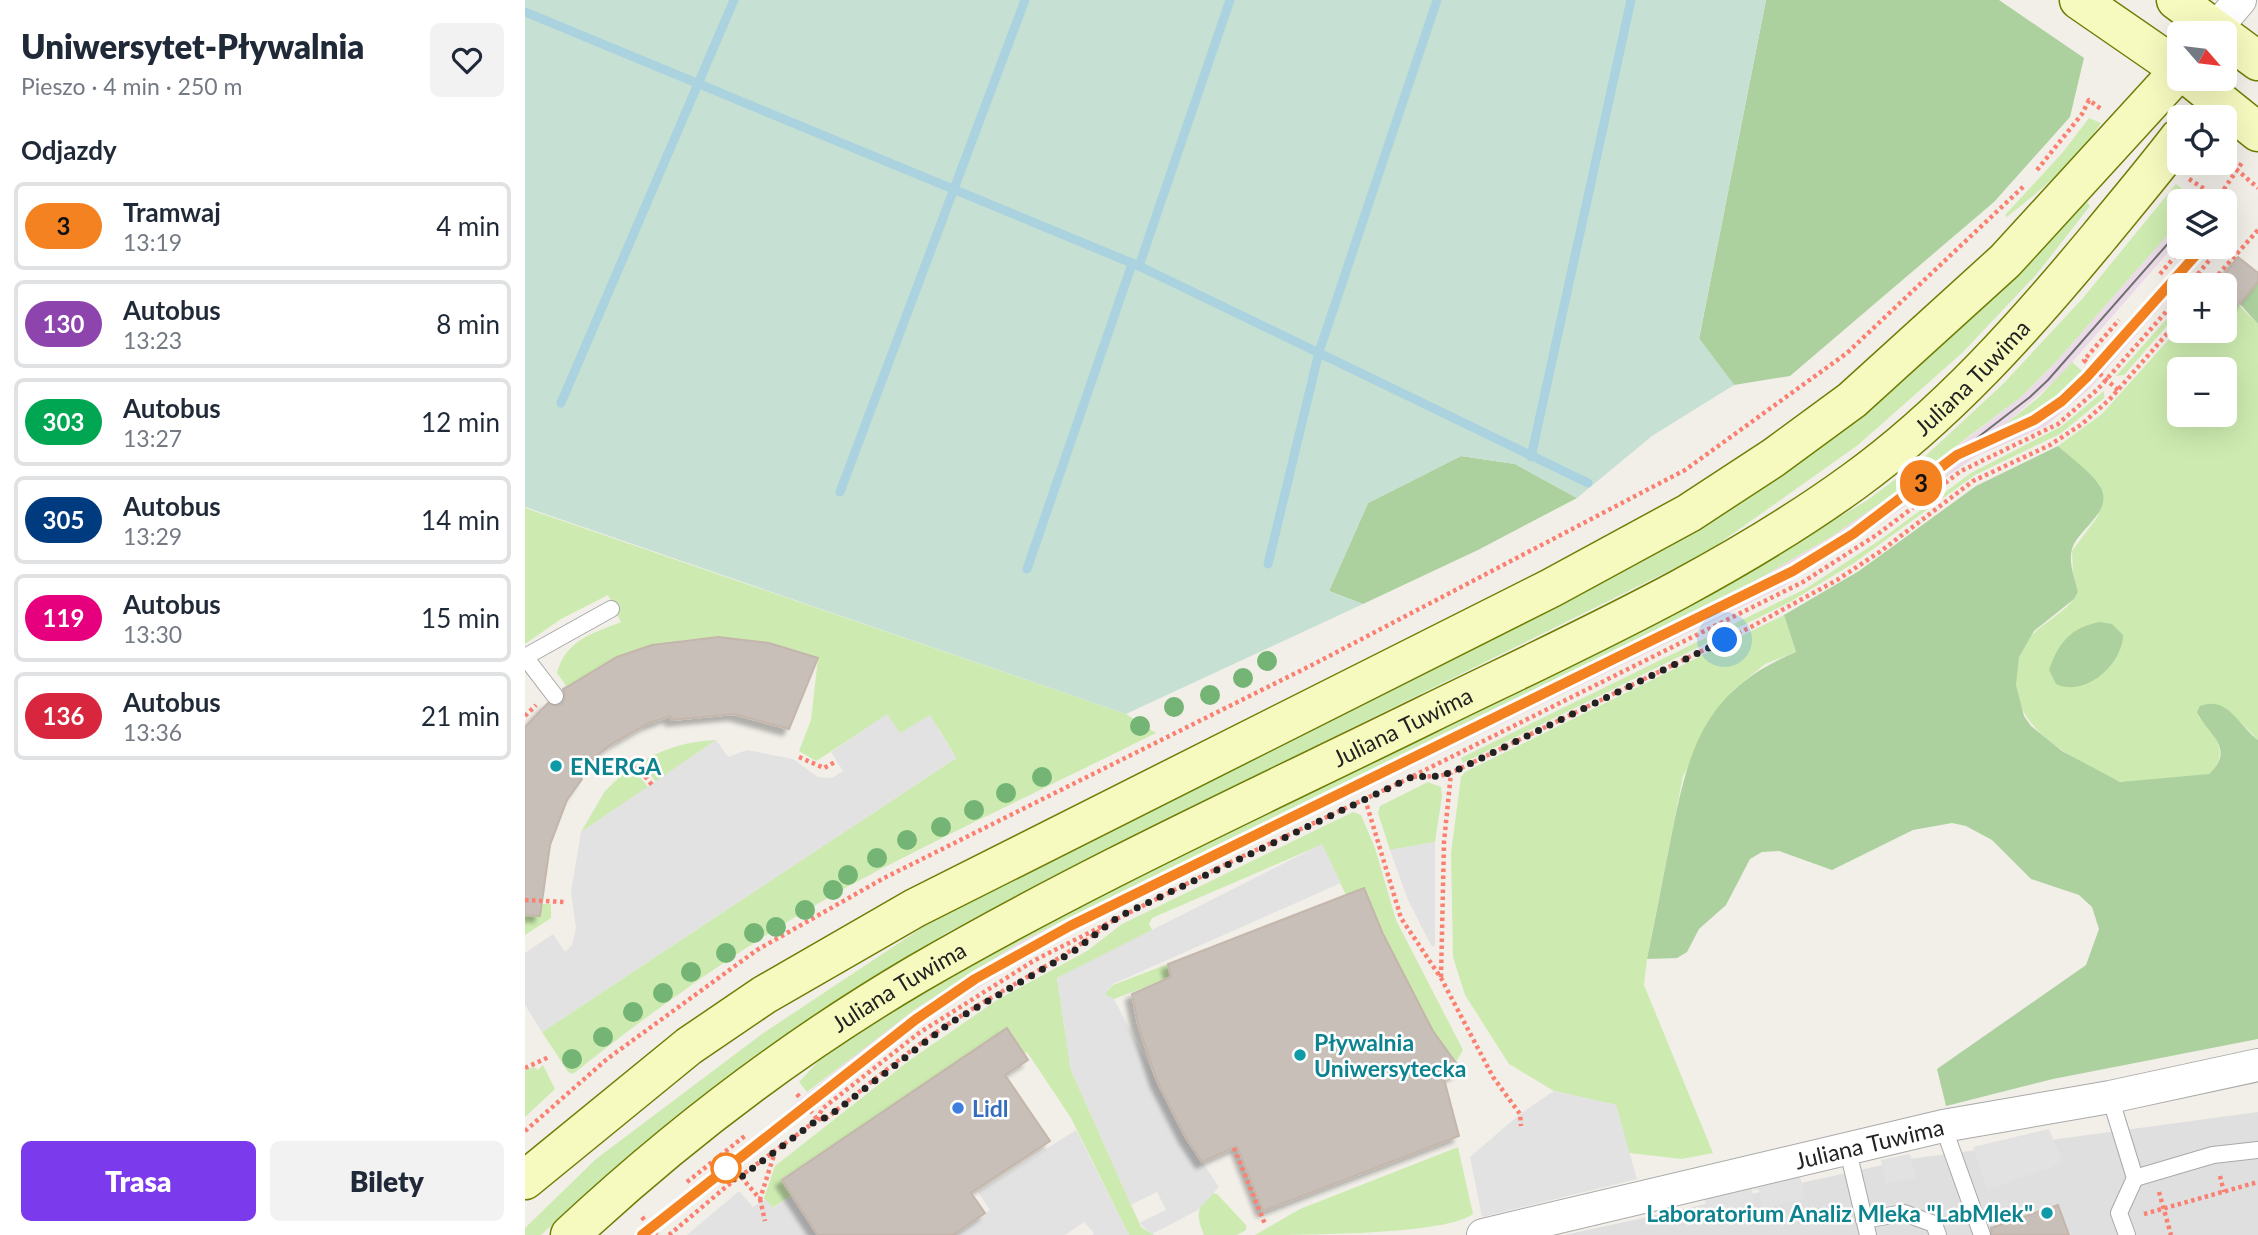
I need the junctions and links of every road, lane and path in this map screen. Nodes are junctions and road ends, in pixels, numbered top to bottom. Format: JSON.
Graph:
{"nodes":[{"id":1,"x":2078,"y":0,"type":"edge"},
{"id":2,"x":2176,"y":0,"type":"edge"},
{"id":3,"x":2223,"y":20,"type":"edge"},
{"id":4,"x":2140,"y":40,"type":"junction"},
{"id":5,"x":2255,"y":51,"type":"edge"},
{"id":6,"x":2167,"y":61,"type":"edge"},
{"id":7,"x":2167,"y":83,"type":"edge"},
{"id":8,"x":2088,"y":100,"type":"dead end"},
{"id":9,"x":2207,"y":105,"type":"edge"},
{"id":10,"x":2136,"y":118,"type":"junction"},
{"id":11,"x":2244,"y":144,"type":"edge"},
{"id":12,"x":2167,"y":152,"type":"edge"},
{"id":13,"x":2258,"y":188,"type":"edge"},
{"id":14,"x":2225,"y":189,"type":"edge"},
{"id":15,"x":2258,"y":230,"type":"edge"},
{"id":16,"x":2173,"y":259,"type":"edge"},
{"id":17,"x":2210,"y":259,"type":"edge"},
{"id":18,"x":2199,"y":273,"type":"edge"},
{"id":19,"x":2220,"y":273,"type":"edge"},
{"id":20,"x":2160,"y":274,"type":"dead end"},
{"id":21,"x":2167,"y":311,"type":"edge"},
{"id":22,"x":2119,"y":320,"type":"dead end"},
{"id":23,"x":2167,"y":334,"type":"edge"},
{"id":24,"x":2106,"y":380,"type":"junction"},
{"id":25,"x":2118,"y":390,"type":"junction"},
{"id":26,"x":611,"y":609,"type":"dead end"},
{"id":27,"x":525,"y":657,"type":"edge"},
{"id":28,"x":555,"y":696,"type":"dead end"},
{"id":29,"x":536,"y":704,"type":"dead end"},
{"id":30,"x":525,"y":716,"type":"edge"},
{"id":31,"x":799,"y":757,"type":"dead end"},
{"id":32,"x":632,"y":760,"type":"dead end"},
{"id":33,"x":837,"y":761,"type":"dead end"},
{"id":34,"x":1451,"y":773,"type":"junction"},
{"id":35,"x":1412,"y":777,"type":"junction"},
{"id":36,"x":652,"y":785,"type":"dead end"},
{"id":37,"x":1365,"y":799,"type":"junction"},
{"id":38,"x":525,"y":900,"type":"edge"},
{"id":39,"x":564,"y":902,"type":"dead end"},
{"id":40,"x":1118,"y":917,"type":"junction"},
{"id":41,"x":1441,"y":978,"type":"junction"},
{"id":42,"x":549,"y":1057,"type":"dead end"},
{"id":43,"x":2258,"y":1065,"type":"edge"},
{"id":44,"x":525,"y":1068,"type":"edge"},
{"id":45,"x":2110,"y":1097,"type":"junction"},
{"id":46,"x":790,"y":1099,"type":"dead end"},
{"id":47,"x":817,"y":1120,"type":"junction"},
{"id":48,"x":1521,"y":1126,"type":"dead end"},
{"id":49,"x":1943,"y":1126,"type":"junction"},
{"id":50,"x":525,"y":1131,"type":"edge"},
{"id":51,"x":747,"y":1134,"type":"dead end"},
{"id":52,"x":1234,"y":1148,"type":"dead end"},
{"id":53,"x":1848,"y":1150,"type":"junction"},
{"id":54,"x":2258,"y":1150,"type":"edge"},
{"id":55,"x":774,"y":1154,"type":"junction"},
{"id":56,"x":741,"y":1177,"type":"junction"},
{"id":57,"x":2135,"y":1178,"type":"junction"},
{"id":58,"x":525,"y":1180,"type":"edge"},
{"id":59,"x":2257,"y":1184,"type":"edge"},
{"id":60,"x":682,"y":1186,"type":"dead end"},
{"id":61,"x":759,"y":1199,"type":"junction"},
{"id":62,"x":2163,"y":1209,"type":"junction"},
{"id":63,"x":642,"y":1217,"type":"dead end"},
{"id":64,"x":765,"y":1221,"type":"dead end"},
{"id":65,"x":1265,"y":1224,"type":"dead end"},
{"id":66,"x":1866,"y":1227,"type":"edge"},
{"id":67,"x":2124,"y":1227,"type":"edge"},
{"id":68,"x":569,"y":1235,"type":"edge"},
{"id":69,"x":657,"y":1235,"type":"edge"},
{"id":70,"x":669,"y":1235,"type":"edge"},
{"id":71,"x":1483,"y":1235,"type":"edge"},
{"id":72,"x":1938,"y":1235,"type":"edge"},
{"id":73,"x":1982,"y":1235,"type":"edge"},
{"id":74,"x":2171,"y":1235,"type":"edge"}],
"edges":[{"from":1,"to":4,"type":"main road"},
{"from":2,"to":3,"type":"main road"},
{"from":3,"to":5,"type":"main road"},
{"from":4,"to":6,"type":"main road"},
{"from":4,"to":10,"type":"main road"},
{"from":5,"to":9,"type":"main road","name":"Juliana Tuwima"},
{"from":7,"to":10,"type":"main road"},
{"from":8,"to":50,"type":"path"},
{"from":10,"to":58,"type":"main road"},
{"from":11,"to":13,"type":"path"},
{"from":11,"to":14,"type":"path"},
{"from":12,"to":68,"type":"main road","name":"Juliana Tuwima"},
{"from":15,"to":19,"type":"path"},
{"from":16,"to":20,"type":"path"},
{"from":17,"to":18,"type":"path"},
{"from":21,"to":24,"type":"path"},
{"from":22,"to":24,"type":"path"},
{"from":23,"to":25,"type":"path"},
{"from":24,"to":25,"type":"path"},
{"from":24,"to":35,"type":"path"},
{"from":25,"to":34,"type":"path"},
{"from":26,"to":27,"type":"lane"},
{"from":27,"to":28,"type":"lane"},
{"from":29,"to":30,"type":"path"},
{"from":31,"to":33,"type":"path"},
{"from":32,"to":36,"type":"path"},
{"from":34,"to":35,"type":"path"},
{"from":34,"to":41,"type":"path"},
{"from":35,"to":37,"type":"path"},
{"from":37,"to":40,"type":"path"},
{"from":37,"to":41,"type":"path"},
{"from":38,"to":39,"type":"path"},
{"from":40,"to":47,"type":"path"},
{"from":40,"to":47,"type":"path"},
{"from":41,"to":48,"type":"path"},
{"from":42,"to":44,"type":"path"},
{"from":43,"to":45,"type":"street","name":"Juliana Tuwima"},
{"from":45,"to":49,"type":"street","name":"Juliana Tuwima"},
{"from":45,"to":57,"type":"lane"},
{"from":46,"to":47,"type":"path"},
{"from":47,"to":55,"type":"path"},
{"from":49,"to":53,"type":"street","name":"Juliana Tuwima"},
{"from":49,"to":73,"type":"lane"},
{"from":51,"to":60,"type":"path"},
{"from":52,"to":65,"type":"path"},
{"from":53,"to":66,"type":"lane"},
{"from":53,"to":71,"type":"street","name":"Juliana Tuwima"},
{"from":54,"to":57,"type":"lane"},
{"from":55,"to":56,"type":"path"},
{"from":55,"to":61,"type":"path"},
{"from":56,"to":61,"type":"path"},
{"from":56,"to":70,"type":"path"},
{"from":57,"to":67,"type":"lane"},
{"from":59,"to":62,"type":"path"},
{"from":61,"to":64,"type":"path"},
{"from":62,"to":67,"type":"path"},
{"from":62,"to":74,"type":"path"},
{"from":63,"to":69,"type":"path"},
{"from":66,"to":72,"type":"lane"}]}
